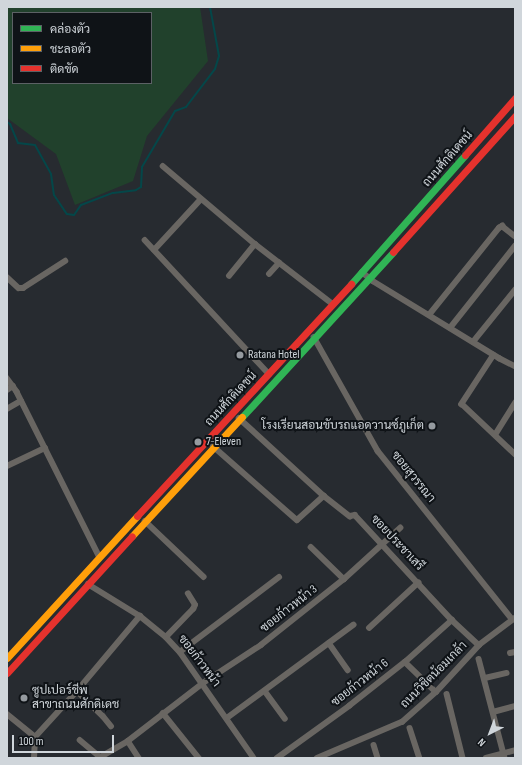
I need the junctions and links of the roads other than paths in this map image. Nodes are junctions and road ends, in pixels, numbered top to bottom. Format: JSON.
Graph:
{"nodes":[{"id":1,"x":515,"y":98,"type":"edge"},
{"id":2,"x":515,"y":116,"type":"edge"},
{"id":3,"x":164,"y":166,"type":"dead end"},
{"id":4,"x":201,"y":199,"type":"junction"},
{"id":5,"x":515,"y":236,"type":"edge"},
{"id":6,"x":145,"y":240,"type":"dead end"},
{"id":7,"x":255,"y":244,"type":"junction"},
{"id":8,"x":515,"y":246,"type":"edge"},
{"id":9,"x":154,"y":250,"type":"junction"},
{"id":10,"x":510,"y":252,"type":"junction"},
{"id":11,"x":515,"y":257,"type":"edge"},
{"id":12,"x":65,"y":261,"type":"dead end"},
{"id":13,"x":279,"y":263,"type":"junction"},
{"id":14,"x":362,"y":272,"type":"junction"},
{"id":15,"x":269,"y":274,"type":"dead end"},
{"id":16,"x":229,"y":276,"type":"dead end"},
{"id":17,"x":7,"y":277,"type":"edge"},
{"id":18,"x":369,"y":278,"type":"junction"},
{"id":19,"x":515,"y":290,"type":"edge"},
{"id":20,"x":333,"y":304,"type":"junction"},
{"id":21,"x":429,"y":315,"type":"junction"},
{"id":22,"x":450,"y":328,"type":"junction"},
{"id":23,"x":314,"y":337,"type":"junction"},
{"id":24,"x":473,"y":342,"type":"junction"},
{"id":25,"x":293,"y":353,"type":"junction"},
{"id":26,"x":494,"y":355,"type":"junction"},
{"id":27,"x":515,"y":366,"type":"edge"},
{"id":28,"x":269,"y":374,"type":"junction"},
{"id":29,"x":7,"y":378,"type":"edge"},
{"id":30,"x":13,"y":386,"type":"junction"},
{"id":31,"x":7,"y":390,"type":"edge"},
{"id":32,"x":21,"y":401,"type":"junction"},
{"id":33,"x":515,"y":403,"type":"edge"},
{"id":34,"x":7,"y":409,"type":"edge"},
{"id":35,"x":239,"y":418,"type":"junction"},
{"id":36,"x":495,"y":434,"type":"junction"},
{"id":37,"x":213,"y":446,"type":"junction"},
{"id":38,"x":45,"y":448,"type":"junction"},
{"id":39,"x":515,"y":454,"type":"edge"},
{"id":40,"x":7,"y":466,"type":"edge"},
{"id":41,"x":324,"y":496,"type":"junction"},
{"id":42,"x":145,"y":521,"type":"junction"},
{"id":43,"x":400,"y":528,"type":"dead end"},
{"id":44,"x":382,"y":545,"type":"junction"},
{"id":45,"x":311,"y":547,"type":"dead end"},
{"id":46,"x":99,"y":556,"type":"junction"},
{"id":47,"x":204,"y":577,"type":"dead end"},
{"id":48,"x":279,"y":577,"type":"dead end"},
{"id":49,"x":344,"y":579,"type":"junction"},
{"id":50,"x":418,"y":583,"type":"junction"},
{"id":51,"x":88,"y":584,"type":"junction"},
{"id":52,"x":188,"y":594,"type":"dead end"},
{"id":53,"x":140,"y":616,"type":"junction"},
{"id":54,"x":514,"y":619,"type":"edge"},
{"id":55,"x":452,"y":620,"type":"junction"},
{"id":56,"x":353,"y":625,"type":"dead end"},
{"id":57,"x":369,"y":628,"type":"dead end"},
{"id":58,"x":166,"y":637,"type":"junction"},
{"id":59,"x":329,"y":643,"type":"junction"},
{"id":60,"x":479,"y":645,"type":"junction"},
{"id":61,"x":180,"y":652,"type":"junction"},
{"id":62,"x":7,"y":658,"type":"edge"},
{"id":63,"x":479,"y":659,"type":"dead end"},
{"id":64,"x":404,"y":662,"type":"junction"},
{"id":65,"x":348,"y":670,"type":"dead end"},
{"id":66,"x":7,"y":673,"type":"edge"},
{"id":67,"x":506,"y":673,"type":"dead end"},
{"id":68,"x":485,"y":678,"type":"junction"},
{"id":69,"x":203,"y":683,"type":"junction"},
{"id":70,"x":266,"y":690,"type":"junction"},
{"id":71,"x":77,"y":691,"type":"junction"},
{"id":72,"x":436,"y":692,"type":"junction"},
{"id":73,"x":447,"y":694,"type":"dead end"},
{"id":74,"x":515,"y":706,"type":"edge"},
{"id":75,"x":493,"y":712,"type":"junction"},
{"id":76,"x":164,"y":713,"type":"junction"},
{"id":77,"x":7,"y":714,"type":"edge"},
{"id":78,"x":227,"y":718,"type":"junction"},
{"id":79,"x":285,"y":719,"type":"dead end"},
{"id":80,"x":111,"y":726,"type":"dead end"},
{"id":81,"x":410,"y":728,"type":"dead end"},
{"id":82,"x":35,"y":737,"type":"junction"},
{"id":83,"x":80,"y":740,"type":"dead end"},
{"id":84,"x":128,"y":741,"type":"junction"},
{"id":85,"x":374,"y":745,"type":"dead end"},
{"id":86,"x":515,"y":750,"type":"edge"},
{"id":87,"x":505,"y":755,"type":"edge"},
{"id":88,"x":34,"y":758,"type":"edge"},
{"id":89,"x":100,"y":758,"type":"edge"},
{"id":90,"x":139,"y":758,"type":"edge"},
{"id":91,"x":199,"y":758,"type":"edge"},
{"id":92,"x":254,"y":758,"type":"edge"},
{"id":93,"x":277,"y":758,"type":"edge"},
{"id":94,"x":317,"y":758,"type":"edge"},
{"id":95,"x":378,"y":758,"type":"edge"},
{"id":96,"x":420,"y":758,"type":"edge"},
{"id":97,"x":463,"y":758,"type":"edge"},
{"id":98,"x":486,"y":758,"type":"edge"}],
"edges":[{"from":1,"to":14,"type":"main road","name":"ถนนศักดิเดชน์"},
{"from":2,"to":18,"type":"main road","name":"ถนนศักดิเดชน์"},
{"from":3,"to":4,"type":"street"},
{"from":4,"to":7,"type":"street"},
{"from":4,"to":9,"type":"street"},
{"from":5,"to":21,"type":"street"},
{"from":6,"to":9,"type":"street"},
{"from":7,"to":13,"type":"street"},
{"from":7,"to":16,"type":"street"},
{"from":8,"to":10,"type":"street"},
{"from":9,"to":28,"type":"street"},
{"from":10,"to":11,"type":"street"},
{"from":10,"to":22,"type":"street"},
{"from":12,"to":17,"type":"street"},
{"from":13,"to":15,"type":"street"},
{"from":13,"to":20,"type":"street"},
{"from":14,"to":18,"type":"street"},
{"from":14,"to":20,"type":"main road","name":"ถนนศักดิเดชน์"},
{"from":18,"to":21,"type":"street"},
{"from":18,"to":23,"type":"main road","name":"ถนนศักดิเดชน์"},
{"from":19,"to":24,"type":"street"},
{"from":20,"to":25,"type":"main road","name":"ถนนศักดิเดชน์"},
{"from":21,"to":22,"type":"street"},
{"from":22,"to":24,"type":"street"},
{"from":23,"to":25,"type":"main road","name":"ถนนศักดิเดชน์"},
{"from":23,"to":54,"type":"street","name":"ซอยสุวรรณา"},
{"from":24,"to":26,"type":"street"},
{"from":25,"to":28,"type":"main road","name":"ถนนศักดิเดชน์"},
{"from":25,"to":35,"type":"main road","name":"ถนนศักดิเดชน์"},
{"from":26,"to":27,"type":"street"},
{"from":26,"to":36,"type":"street"},
{"from":28,"to":46,"type":"main road","name":"ถนนศักดิเดชน์"},
{"from":29,"to":30,"type":"street"},
{"from":30,"to":31,"type":"street"},
{"from":30,"to":32,"type":"street"},
{"from":32,"to":34,"type":"street"},
{"from":32,"to":38,"type":"street"},
{"from":33,"to":36,"type":"street"},
{"from":35,"to":37,"type":"main road","name":"ถนนศักดิเดชน์"},
{"from":35,"to":41,"type":"street","name":"ซอยประชาเสรี"},
{"from":36,"to":39,"type":"street"},
{"from":37,"to":41,"type":"street"},
{"from":37,"to":42,"type":"main road","name":"ถนนศักดิเดชน์"},
{"from":38,"to":40,"type":"street"},
{"from":38,"to":46,"type":"street"},
{"from":41,"to":44,"type":"street","name":"ซอยประชาเสรี"},
{"from":42,"to":47,"type":"street"},
{"from":42,"to":51,"type":"main road","name":"ถนนศักดิเดชน์"},
{"from":43,"to":44,"type":"street","name":"ซอยก้าวหน้า 3"},
{"from":44,"to":49,"type":"street","name":"ซอยก้าวหน้า 3"},
{"from":44,"to":50,"type":"street","name":"ซอยประชาเสรี"},
{"from":45,"to":49,"type":"street"},
{"from":46,"to":62,"type":"main road","name":"ถนนศักดิเดชน์"},
{"from":48,"to":61,"type":"street"},
{"from":49,"to":69,"type":"street","name":"ซอยก้าวหน้า 3"},
{"from":50,"to":55,"type":"street","name":"ซอยประชาเสรี"},
{"from":50,"to":57,"type":"street"},
{"from":51,"to":53,"type":"street","name":"ซอยก้าวหน้า"},
{"from":51,"to":66,"type":"main road","name":"ถนนศักดิเดชน์"},
{"from":52,"to":58,"type":"street"},
{"from":53,"to":58,"type":"street","name":"ซอยก้าวหน้า"},
{"from":53,"to":71,"type":"street"},
{"from":54,"to":60,"type":"street","name":"ถนนวิชิตน้อมเกล้า"},
{"from":55,"to":60,"type":"street","name":"ซอยประชาเสรี"},
{"from":55,"to":64,"type":"street","name":"ซอยก้าวหน้า 6"},
{"from":56,"to":59,"type":"street"},
{"from":58,"to":61,"type":"street","name":"ซอยก้าวหน้า"},
{"from":59,"to":65,"type":"street"},
{"from":59,"to":70,"type":"street"},
{"from":60,"to":72,"type":"street","name":"ถนนวิชิตน้อมเกล้า"},
{"from":61,"to":69,"type":"street","name":"ซอยก้าวหน้า"},
{"from":63,"to":68,"type":"street"},
{"from":64,"to":72,"type":"street"},
{"from":64,"to":93,"type":"street","name":"ซอยก้าวหน้า 6"},
{"from":67,"to":68,"type":"street"},
{"from":68,"to":75,"type":"street"},
{"from":69,"to":76,"type":"street","name":"ซอยก้าวหน้า 3"},
{"from":69,"to":78,"type":"street","name":"ซอยก้าวหน้า"},
{"from":70,"to":78,"type":"street"},
{"from":70,"to":79,"type":"street"},
{"from":71,"to":80,"type":"street"},
{"from":71,"to":82,"type":"street"},
{"from":72,"to":94,"type":"street","name":"ถนนวิชิตน้อมเกล้า"},
{"from":73,"to":97,"type":"street"},
{"from":74,"to":75,"type":"street"},
{"from":75,"to":87,"type":"street"},
{"from":76,"to":84,"type":"street","name":"ซอยก้าวหน้า 3"},
{"from":76,"to":91,"type":"street"},
{"from":77,"to":82,"type":"street"},
{"from":78,"to":92,"type":"street","name":"ซอยก้าวหน้า"},
{"from":81,"to":96,"type":"street"},
{"from":82,"to":88,"type":"street"},
{"from":83,"to":89,"type":"street"},
{"from":84,"to":89,"type":"street","name":"ซอยก้าวหน้า 3"},
{"from":84,"to":90,"type":"street"},
{"from":85,"to":95,"type":"street"},
{"from":86,"to":87,"type":"street"},
{"from":87,"to":98,"type":"street"}]}
